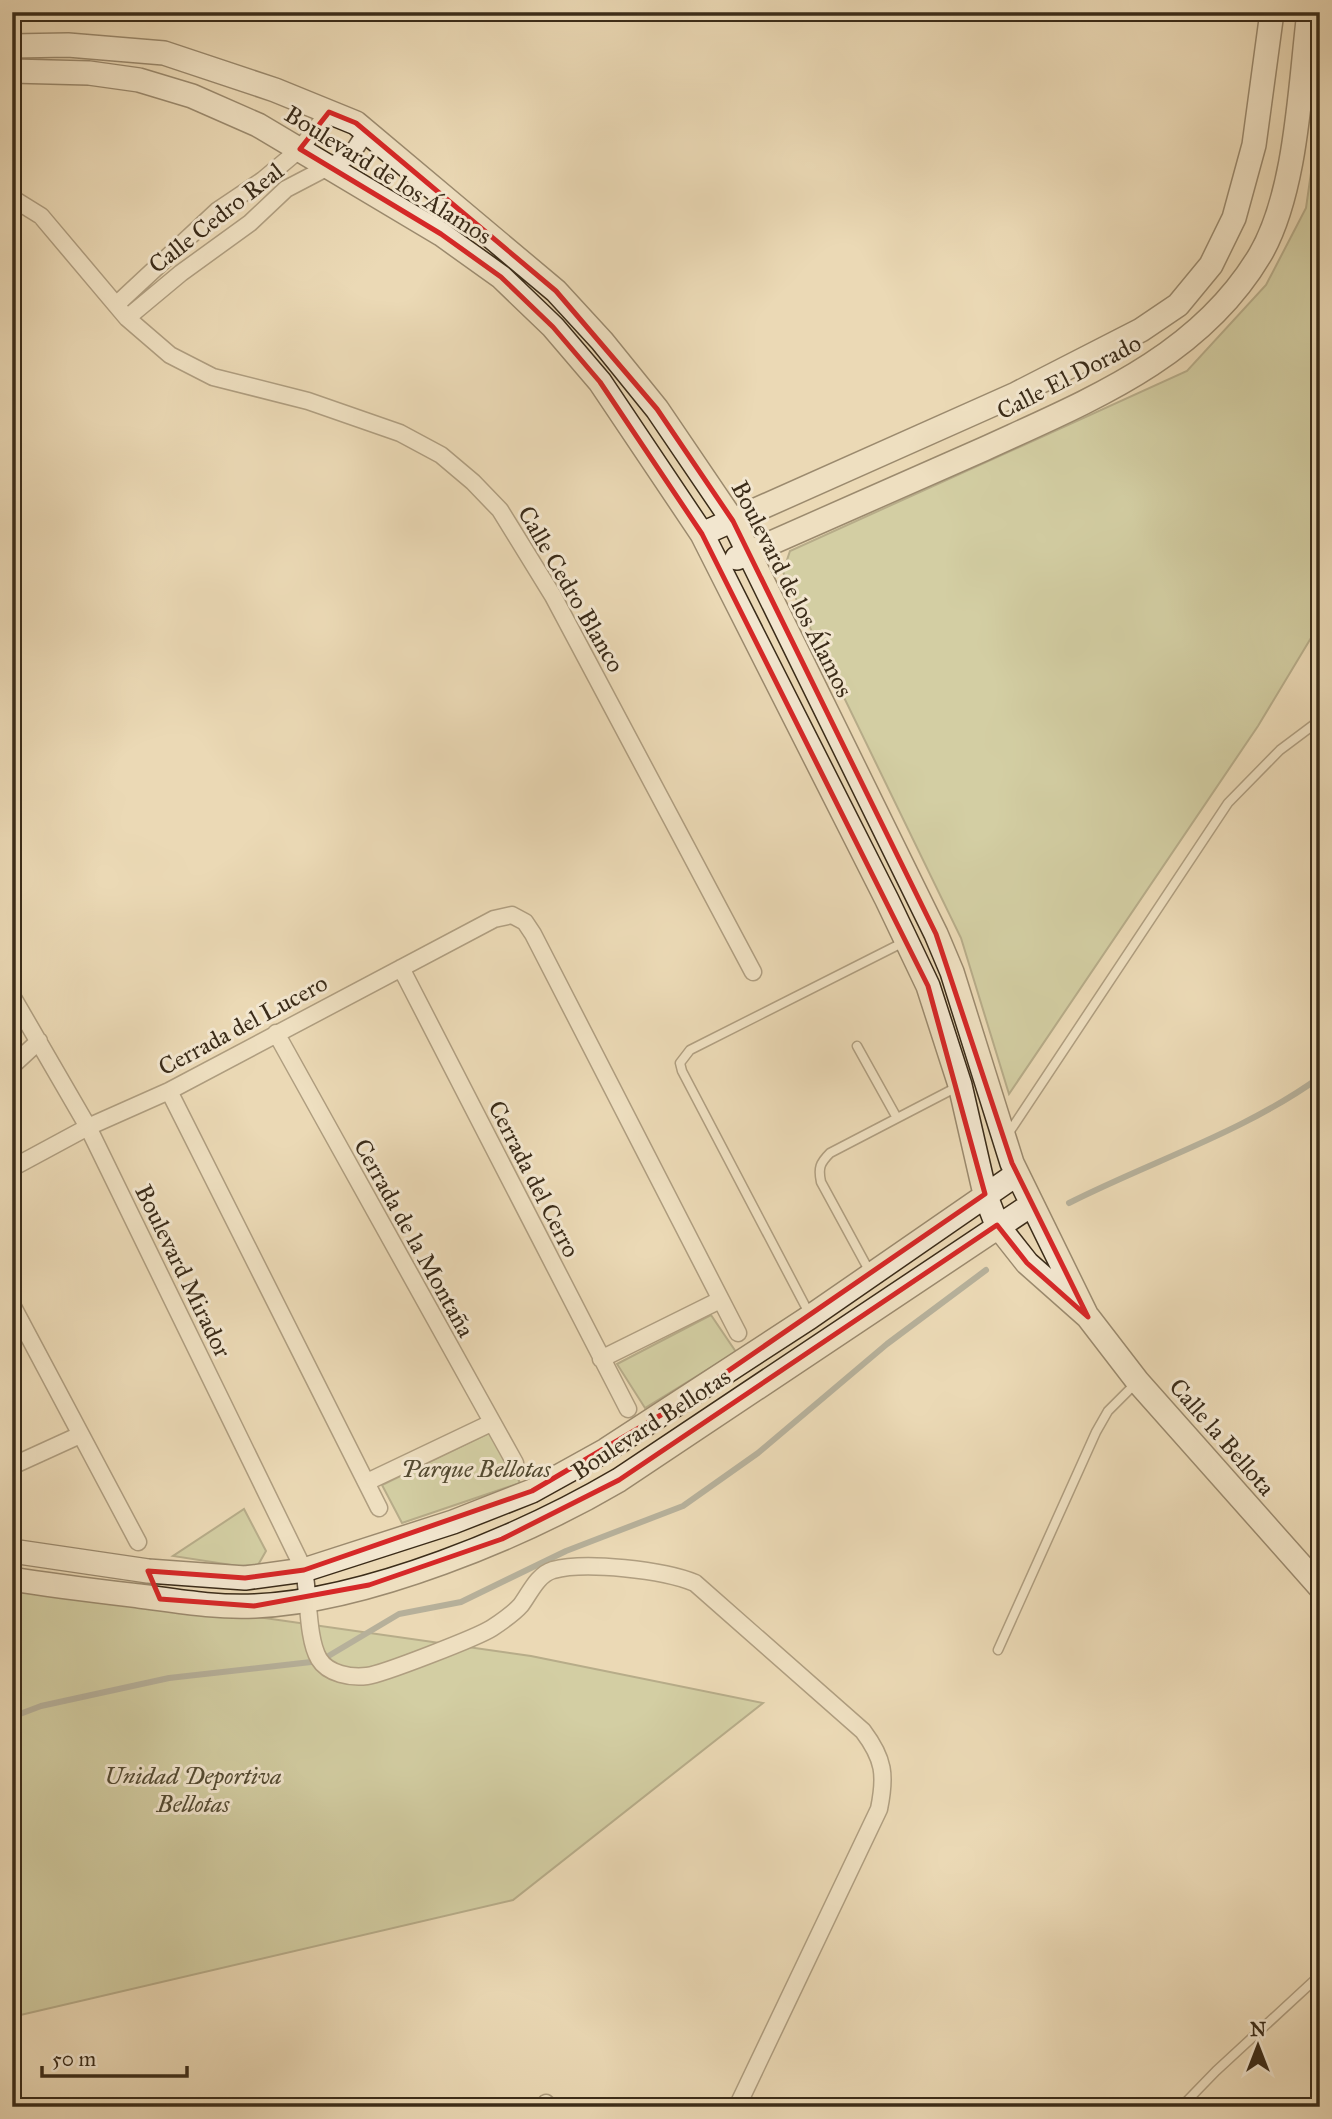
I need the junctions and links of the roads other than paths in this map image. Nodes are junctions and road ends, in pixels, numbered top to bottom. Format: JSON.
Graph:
{"nodes":[{"id":1,"x":1272,"y":12,"type":"edge"},
{"id":2,"x":1309,"y":12,"type":"edge"},
{"id":3,"x":12,"y":46,"type":"edge"},
{"id":4,"x":12,"y":71,"type":"edge"},
{"id":5,"x":330,"y":112,"type":"junction"},
{"id":6,"x":366,"y":132,"type":"junction"},
{"id":7,"x":300,"y":149,"type":"junction"},
{"id":8,"x":328,"y":168,"type":"junction"},
{"id":9,"x":12,"y":198,"type":"edge"},
{"id":10,"x":204,"y":224,"type":"junction"},
{"id":11,"x":221,"y":244,"type":"junction"},
{"id":12,"x":121,"y":312,"type":"junction"},
{"id":13,"x":733,"y":521,"type":"junction"},
{"id":14,"x":702,"y":534,"type":"junction"},
{"id":15,"x":748,"y":553,"type":"junction"},
{"id":16,"x":718,"y":566,"type":"junction"},
{"id":17,"x":1320,"y":720,"type":"edge"},
{"id":18,"x":906,"y":941,"type":"junction"},
{"id":19,"x":401,"y":968,"type":"junction"},
{"id":20,"x":753,"y":972,"type":"dead end"},
{"id":21,"x":12,"y":996,"type":"edge"},
{"id":22,"x":276,"y":1033,"type":"junction"},
{"id":23,"x":39,"y":1041,"type":"junction"},
{"id":24,"x":857,"y":1046,"type":"dead end"},
{"id":25,"x":12,"y":1066,"type":"edge"},
{"id":26,"x":960,"y":1085,"type":"junction"},
{"id":27,"x":169,"y":1090,"type":"junction"},
{"id":28,"x":897,"y":1118,"type":"junction"},
{"id":29,"x":88,"y":1127,"type":"junction"},
{"id":30,"x":1004,"y":1139,"type":"junction"},
{"id":31,"x":12,"y":1168,"type":"edge"},
{"id":32,"x":1017,"y":1174,"type":"junction"},
{"id":33,"x":985,"y":1194,"type":"junction"},
{"id":34,"x":1031,"y":1205,"type":"junction"},
{"id":35,"x":997,"y":1225,"type":"junction"},
{"id":36,"x":871,"y":1274,"type":"junction"},
{"id":37,"x":720,"y":1300,"type":"junction"},
{"id":38,"x":12,"y":1305,"type":"edge"},
{"id":39,"x":810,"y":1317,"type":"junction"},
{"id":40,"x":1088,"y":1317,"type":"junction"},
{"id":41,"x":738,"y":1333,"type":"dead end"},
{"id":42,"x":752,"y":1355,"type":"junction"},
{"id":43,"x":601,"y":1359,"type":"junction"},
{"id":44,"x":768,"y":1379,"type":"junction"},
{"id":45,"x":1138,"y":1382,"type":"junction"},
{"id":46,"x":634,"y":1419,"type":"junction"},
{"id":47,"x":491,"y":1423,"type":"junction"},
{"id":48,"x":80,"y":1434,"type":"junction"},
{"id":49,"x":656,"y":1454,"type":"junction"},
{"id":50,"x":515,"y":1463,"type":"dead end"},
{"id":51,"x":12,"y":1466,"type":"edge"},
{"id":52,"x":367,"y":1482,"type":"junction"},
{"id":53,"x":532,"y":1491,"type":"junction"},
{"id":54,"x":379,"y":1508,"type":"dead end"},
{"id":55,"x":548,"y":1518,"type":"junction"},
{"id":56,"x":138,"y":1542,"type":"dead end"},
{"id":57,"x":12,"y":1551,"type":"edge"},
{"id":58,"x":304,"y":1570,"type":"junction"},
{"id":59,"x":148,"y":1571,"type":"junction"},
{"id":60,"x":12,"y":1579,"type":"edge"},
{"id":61,"x":1320,"y":1587,"type":"edge"},
{"id":62,"x":160,"y":1599,"type":"junction"},
{"id":63,"x":310,"y":1600,"type":"junction"},
{"id":64,"x":998,"y":1650,"type":"dead end"},
{"id":65,"x":1320,"y":1975,"type":"edge"},
{"id":66,"x":737,"y":2107,"type":"edge"},
{"id":67,"x":1182,"y":2107,"type":"edge"}],
"edges":[{"from":1,"to":13,"type":"street","name":"Calle El Dorado"},
{"from":2,"to":15,"type":"street","name":"Calle El Dorado"},
{"from":3,"to":5,"type":"street","name":"Boulevard de los Álamos"},
{"from":4,"to":7,"type":"street","name":"Boulevard de los Álamos"},
{"from":5,"to":6,"type":"street","name":"Boulevard de los Álamos"},
{"from":5,"to":7,"type":"street","name":"Calle Cedro Real"},
{"from":6,"to":8,"type":"street","name":"Calle Cedro Real"},
{"from":6,"to":13,"type":"street","name":"Boulevard de los Álamos"},
{"from":7,"to":8,"type":"street","name":"Boulevard de los Álamos"},
{"from":7,"to":10,"type":"street","name":"Calle Cedro Real"},
{"from":8,"to":11,"type":"street","name":"Calle Cedro Real"},
{"from":8,"to":14,"type":"street","name":"Boulevard de los Álamos"},
{"from":9,"to":12,"type":"street","name":"Calle Cedro Blanco"},
{"from":10,"to":11,"type":"street"},
{"from":10,"to":12,"type":"street","name":"Calle Cedro Real"},
{"from":11,"to":12,"type":"street","name":"Calle Cedro Real"},
{"from":12,"to":20,"type":"street","name":"Calle Cedro Blanco"},
{"from":13,"to":14,"type":"street","name":"Calle El Dorado"},
{"from":13,"to":15,"type":"street","name":"Boulevard de los Álamos"},
{"from":14,"to":16,"type":"street","name":"Boulevard de los Álamos"},
{"from":15,"to":16,"type":"street","name":"Calle El Dorado"},
{"from":15,"to":30,"type":"street","name":"Boulevard de los Álamos"},
{"from":16,"to":18,"type":"street","name":"Boulevard de los Álamos"},
{"from":17,"to":30,"type":"lane"},
{"from":18,"to":26,"type":"street","name":"Boulevard de los Álamos"},
{"from":18,"to":39,"type":"lane"},
{"from":19,"to":22,"type":"street","name":"Cerrada del Lucero"},
{"from":19,"to":37,"type":"street","name":"Cerrada del Lucero"},
{"from":19,"to":43,"type":"street","name":"Cerrada del Cerro"},
{"from":21,"to":23,"type":"street","name":"Boulevard Mirador"},
{"from":22,"to":27,"type":"street","name":"Cerrada del Lucero"},
{"from":22,"to":47,"type":"street","name":"Cerrada de la Montaña"},
{"from":23,"to":25,"type":"street"},
{"from":23,"to":29,"type":"street","name":"Boulevard Mirador"},
{"from":24,"to":28,"type":"lane"},
{"from":26,"to":28,"type":"lane"},
{"from":26,"to":33,"type":"street","name":"Boulevard de los Álamos"},
{"from":27,"to":29,"type":"street","name":"Cerrada del Lucero"},
{"from":27,"to":52,"type":"street"},
{"from":28,"to":36,"type":"lane"},
{"from":29,"to":31,"type":"street","name":"Cerrada del Lucero"},
{"from":29,"to":58,"type":"street","name":"Boulevard Mirador"},
{"from":30,"to":32,"type":"street","name":"Boulevard de los Álamos"},
{"from":32,"to":33,"type":"street","name":"Boulevard Bellotas"},
{"from":32,"to":34,"type":"street","name":"Boulevard de los Álamos"},
{"from":33,"to":35,"type":"street","name":"Boulevard de los Álamos"},
{"from":33,"to":36,"type":"street","name":"Boulevard Bellotas"},
{"from":34,"to":35,"type":"street","name":"Boulevard Bellotas"},
{"from":34,"to":40,"type":"street","name":"Calle la Bellota"},
{"from":35,"to":40,"type":"street","name":"Calle la Bellota"},
{"from":35,"to":44,"type":"street","name":"Boulevard Bellotas"},
{"from":36,"to":39,"type":"street","name":"Boulevard Bellotas"},
{"from":37,"to":41,"type":"street"},
{"from":37,"to":43,"type":"street"},
{"from":38,"to":48,"type":"street"},
{"from":39,"to":42,"type":"street","name":"Boulevard Bellotas"},
{"from":40,"to":45,"type":"street","name":"Calle la Bellota"},
{"from":42,"to":44,"type":"street"},
{"from":42,"to":46,"type":"street","name":"Boulevard Bellotas"},
{"from":43,"to":46,"type":"street","name":"Cerrada del Cerro"},
{"from":44,"to":49,"type":"street","name":"Boulevard Bellotas"},
{"from":45,"to":61,"type":"street","name":"Calle la Bellota"},
{"from":45,"to":64,"type":"lane"},
{"from":46,"to":49,"type":"street","name":"Cerrada del Cerro"},
{"from":46,"to":53,"type":"street","name":"Boulevard Bellotas"},
{"from":47,"to":50,"type":"street","name":"Cerrada de la Montaña"},
{"from":47,"to":52,"type":"street"},
{"from":48,"to":51,"type":"street"},
{"from":48,"to":56,"type":"street"},
{"from":49,"to":55,"type":"street","name":"Boulevard Bellotas"},
{"from":52,"to":54,"type":"street"},
{"from":53,"to":55,"type":"street"},
{"from":53,"to":58,"type":"street","name":"Boulevard Bellotas"},
{"from":55,"to":63,"type":"street","name":"Boulevard Bellotas"},
{"from":57,"to":59,"type":"street","name":"Boulevard Bellotas"},
{"from":58,"to":59,"type":"street","name":"Boulevard Bellotas"},
{"from":58,"to":63,"type":"street","name":"Boulevard Mirador"},
{"from":59,"to":62,"type":"street"},
{"from":60,"to":62,"type":"street","name":"Boulevard Bellotas"},
{"from":62,"to":63,"type":"street","name":"Boulevard Bellotas"},
{"from":63,"to":66,"type":"street","name":"Boulevard Mirador"},
{"from":65,"to":67,"type":"lane"}]}
